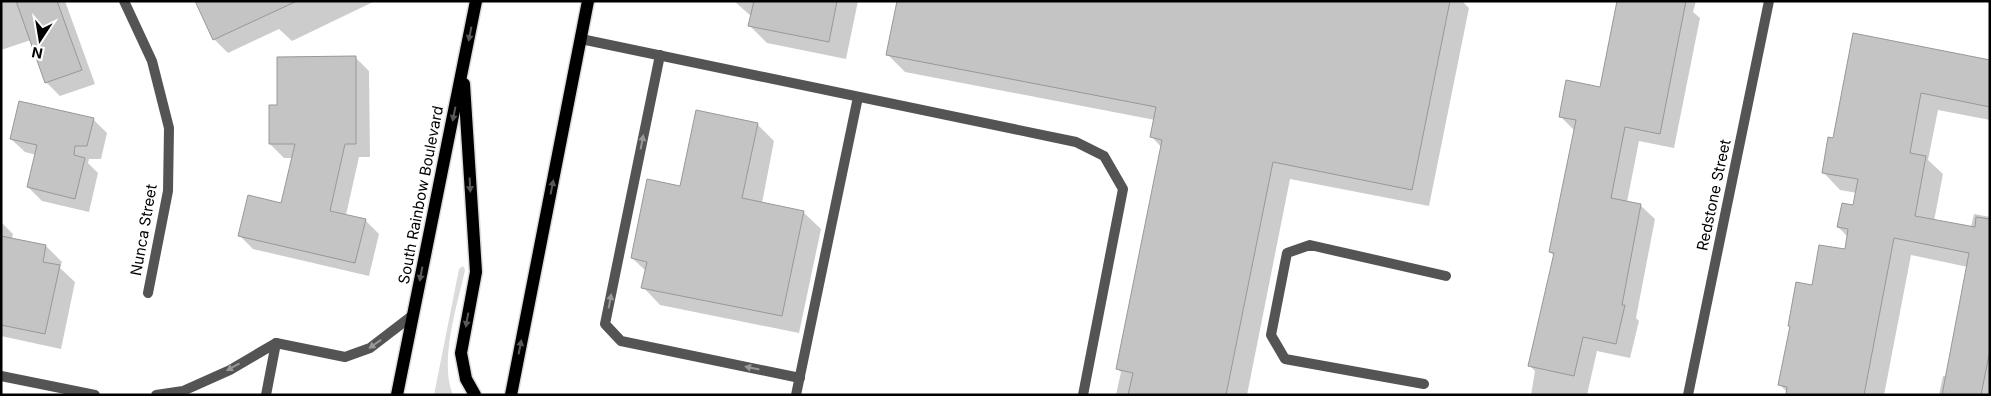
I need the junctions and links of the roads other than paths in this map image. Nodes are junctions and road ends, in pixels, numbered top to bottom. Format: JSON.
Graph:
{"nodes":[{"id":1,"x":124,"y":1,"type":"edge"},
{"id":2,"x":476,"y":1,"type":"edge"},
{"id":3,"x":588,"y":1,"type":"edge"},
{"id":4,"x":1769,"y":1,"type":"edge"},
{"id":5,"x":581,"y":39,"type":"junction"},
{"id":6,"x":660,"y":55,"type":"junction"},
{"id":7,"x":463,"y":67,"type":"junction"},
{"id":8,"x":858,"y":97,"type":"junction"},
{"id":9,"x":1446,"y":276,"type":"dead end"},
{"id":10,"x":148,"y":293,"type":"dead end"},
{"id":11,"x":413,"y":315,"type":"junction"},
{"id":12,"x":276,"y":343,"type":"junction"},
{"id":13,"x":1,"y":376,"type":"edge"},
{"id":14,"x":800,"y":378,"type":"junction"},
{"id":15,"x":1424,"y":384,"type":"dead end"},
{"id":16,"x":95,"y":395,"type":"edge"},
{"id":17,"x":156,"y":395,"type":"edge"},
{"id":18,"x":266,"y":395,"type":"edge"},
{"id":19,"x":397,"y":395,"type":"edge"},
{"id":20,"x":475,"y":395,"type":"edge"},
{"id":21,"x":511,"y":395,"type":"edge"},
{"id":22,"x":796,"y":395,"type":"edge"},
{"id":23,"x":1083,"y":395,"type":"edge"},
{"id":24,"x":1688,"y":395,"type":"edge"}],
"edges":[{"from":1,"to":10,"type":"street","name":"Nunca Street"},
{"from":2,"to":7,"type":"main road","name":"South Rainbow Boulevard","one_way":true},
{"from":3,"to":5,"type":"main road"},
{"from":4,"to":24,"type":"street","name":"Redstone Street"},
{"from":5,"to":6,"type":"street"},
{"from":21,"to":5,"type":"main road","one_way":true},
{"from":6,"to":8,"type":"street"},
{"from":14,"to":6,"type":"street","one_way":true},
{"from":7,"to":11,"type":"main road","name":"South Rainbow Boulevard","one_way":true},
{"from":7,"to":20,"type":"main road","one_way":true},
{"from":8,"to":14,"type":"street"},
{"from":8,"to":23,"type":"street"},
{"from":9,"to":15,"type":"street"},
{"from":11,"to":12,"type":"street","one_way":true},
{"from":11,"to":19,"type":"main road","name":"South Rainbow Boulevard"},
{"from":12,"to":17,"type":"street","one_way":true},
{"from":12,"to":18,"type":"street"},
{"from":13,"to":16,"type":"street"},
{"from":14,"to":22,"type":"street"}]}
